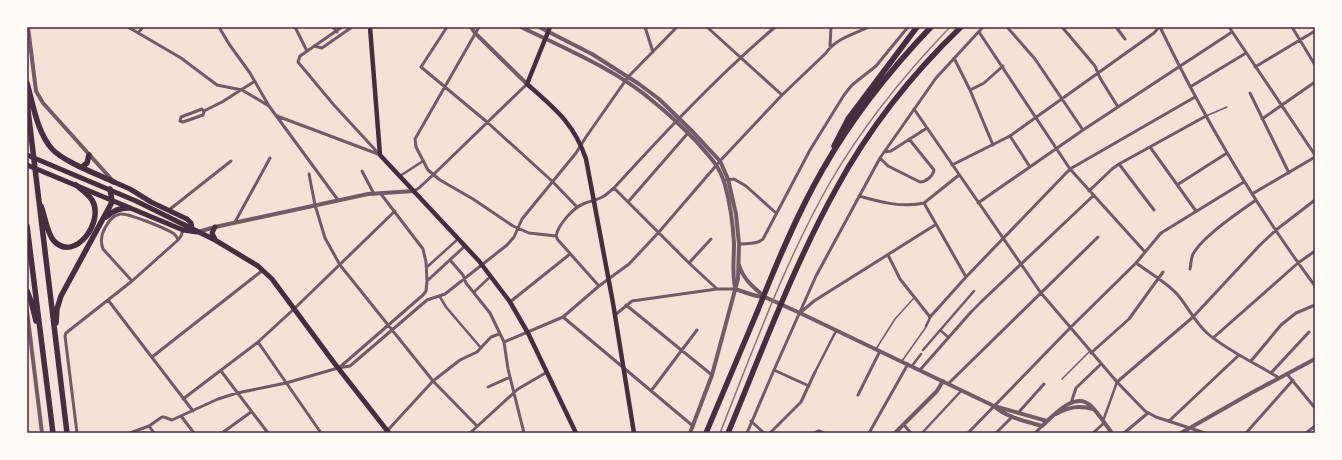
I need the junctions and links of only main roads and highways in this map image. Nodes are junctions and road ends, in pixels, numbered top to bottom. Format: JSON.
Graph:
{"nodes":[{"id":1,"x":370,"y":27,"type":"edge"},
{"id":2,"x":917,"y":27,"type":"edge"},
{"id":3,"x":931,"y":27,"type":"edge"},
{"id":4,"x":962,"y":27,"type":"edge"},
{"id":5,"x":549,"y":29,"type":"edge"},
{"id":6,"x":27,"y":83,"type":"edge"},
{"id":7,"x":27,"y":102,"type":"edge"},
{"id":8,"x":27,"y":155,"type":"edge"},
{"id":9,"x":89,"y":155,"type":"road end"},
{"id":10,"x":830,"y":157,"type":"junction"},
{"id":11,"x":27,"y":165,"type":"edge"},
{"id":12,"x":82,"y":167,"type":"junction"},
{"id":13,"x":114,"y":182,"type":"joint"},
{"id":14,"x":76,"y":185,"type":"junction"},
{"id":15,"x":110,"y":189,"type":"junction"},
{"id":16,"x":38,"y":198,"type":"junction"},
{"id":17,"x":112,"y":201,"type":"junction"},
{"id":18,"x":129,"y":208,"type":"junction"},
{"id":19,"x":105,"y":218,"type":"junction"},
{"id":20,"x":27,"y":226,"type":"edge"},
{"id":21,"x":215,"y":227,"type":"road end"},
{"id":22,"x":192,"y":228,"type":"junction"},
{"id":23,"x":198,"y":232,"type":"junction"},
{"id":24,"x":215,"y":240,"type":"junction"},
{"id":25,"x":27,"y":291,"type":"edge"},
{"id":26,"x":55,"y":339,"type":"junction"},
{"id":27,"x":42,"y":345,"type":"junction"},
{"id":28,"x":388,"y":432,"type":"edge"},
{"id":29,"x":53,"y":433,"type":"edge"},
{"id":30,"x":67,"y":433,"type":"edge"},
{"id":31,"x":576,"y":433,"type":"edge"},
{"id":32,"x":634,"y":433,"type":"edge"},
{"id":33,"x":706,"y":433,"type":"edge"},
{"id":34,"x":728,"y":433,"type":"edge"}],
"edges":[{"from":1,"to":31,"type":"main road"},
{"from":2,"to":10,"type":"highway"},
{"from":3,"to":10,"type":"highway"},
{"from":4,"to":34,"type":"highway"},
{"from":5,"to":32,"type":"main road"},
{"from":6,"to":12,"type":"highway"},
{"from":7,"to":16,"type":"highway"},
{"from":8,"to":15,"type":"main road"},
{"from":9,"to":12,"type":"highway"},
{"from":10,"to":33,"type":"highway"},
{"from":11,"to":14,"type":"main road"},
{"from":12,"to":13,"type":"highway"},
{"from":13,"to":22,"type":"main road"},
{"from":14,"to":16,"type":"highway"},
{"from":14,"to":17,"type":"main road"},
{"from":15,"to":17,"type":"highway"},
{"from":15,"to":22,"type":"main road"},
{"from":16,"to":26,"type":"highway"},
{"from":17,"to":18,"type":"main road"},
{"from":17,"to":19,"type":"highway"},
{"from":18,"to":19,"type":"highway"},
{"from":18,"to":23,"type":"main road"},
{"from":19,"to":26,"type":"highway"},
{"from":20,"to":27,"type":"highway"},
{"from":21,"to":24,"type":"main road"},
{"from":22,"to":23,"type":"main road"},
{"from":23,"to":24,"type":"main road"},
{"from":24,"to":28,"type":"main road"},
{"from":25,"to":27,"type":"highway"},
{"from":26,"to":30,"type":"highway"},
{"from":27,"to":29,"type":"highway"}]}
